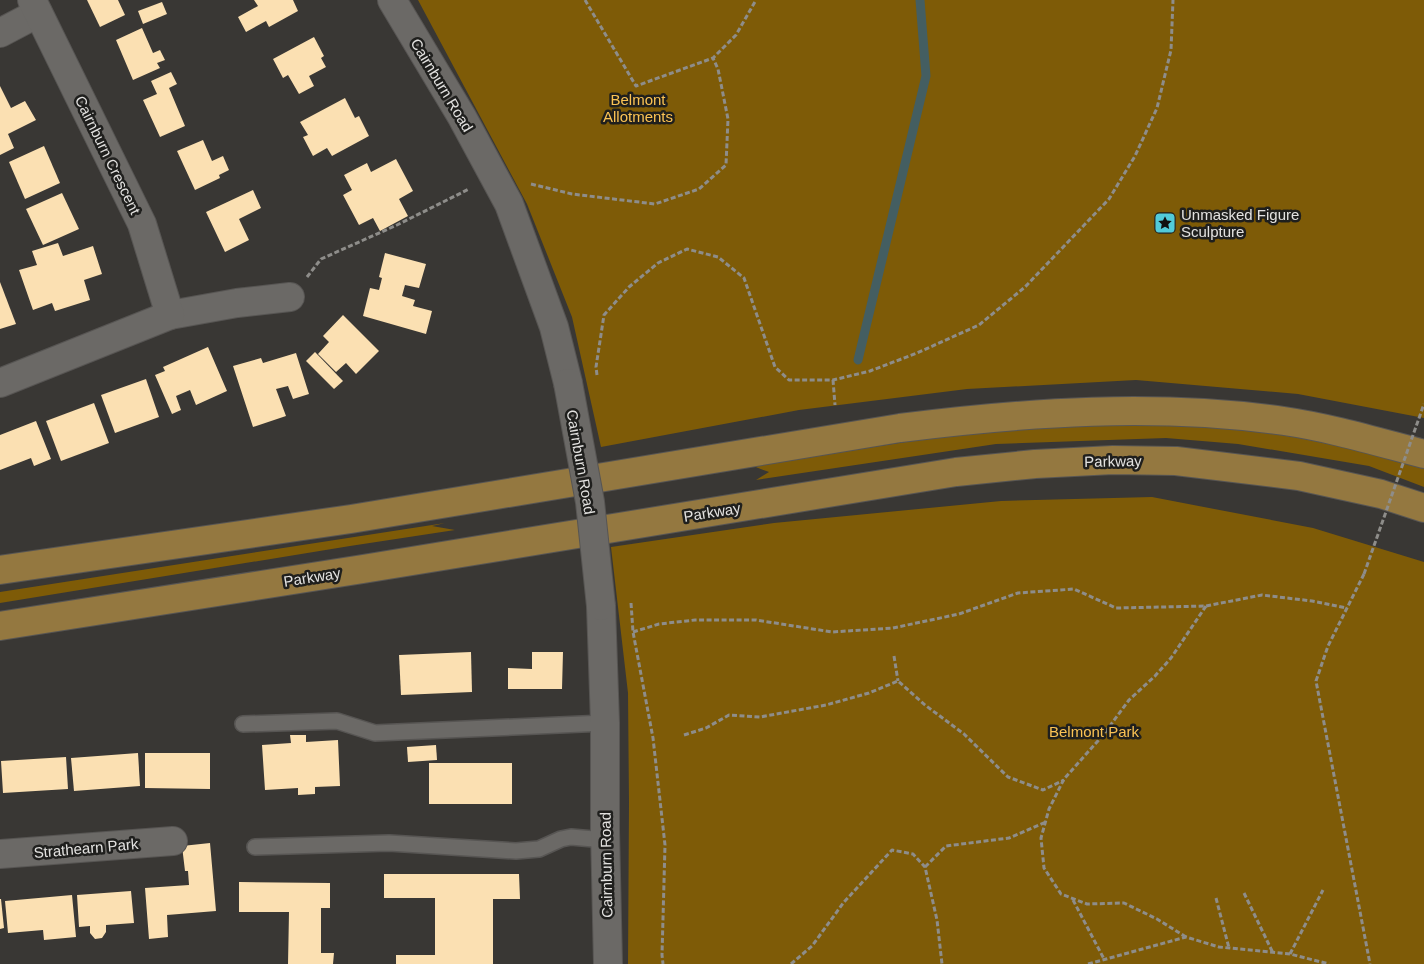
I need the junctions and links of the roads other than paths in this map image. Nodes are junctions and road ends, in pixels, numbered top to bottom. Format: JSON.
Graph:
{"nodes":[{"id":1,"x":392,"y":0,"type":"edge"},
{"id":2,"x":35,"y":7,"type":"edge"},
{"id":3,"x":0,"y":33,"type":"edge"},
{"id":4,"x":290,"y":297,"type":"road end"},
{"id":5,"x":170,"y":315,"type":"junction"},
{"id":6,"x":0,"y":383,"type":"edge"},
{"id":7,"x":1424,"y":454,"type":"edge"},
{"id":8,"x":1424,"y":508,"type":"edge"},
{"id":9,"x":0,"y":570,"type":"edge"},
{"id":10,"x":0,"y":626,"type":"edge"},
{"id":11,"x":605,"y":723,"type":"junction"},
{"id":12,"x":243,"y":724,"type":"dead end"},
{"id":13,"x":605,"y":840,"type":"junction"},
{"id":14,"x":172,"y":841,"type":"dead end"},
{"id":15,"x":255,"y":847,"type":"dead end"},
{"id":16,"x":0,"y":854,"type":"edge"},
{"id":17,"x":608,"y":964,"type":"edge"}],
"edges":[{"from":1,"to":11,"type":"street","name":"Cairnburn Road","bridge":true},
{"from":2,"to":3,"type":"street"},
{"from":2,"to":5,"type":"street","name":"Cairnburn Crescent"},
{"from":4,"to":5,"type":"street"},
{"from":5,"to":6,"type":"street"},
{"from":7,"to":9,"type":"highway"},
{"from":8,"to":10,"type":"highway","name":"Parkway"},
{"from":11,"to":12,"type":"lane"},
{"from":11,"to":13,"type":"street","name":"Cairnburn Road"},
{"from":13,"to":15,"type":"lane"},
{"from":13,"to":17,"type":"street","name":"Cairnburn Road"},
{"from":14,"to":16,"type":"street","name":"Strathearn Park"}]}
